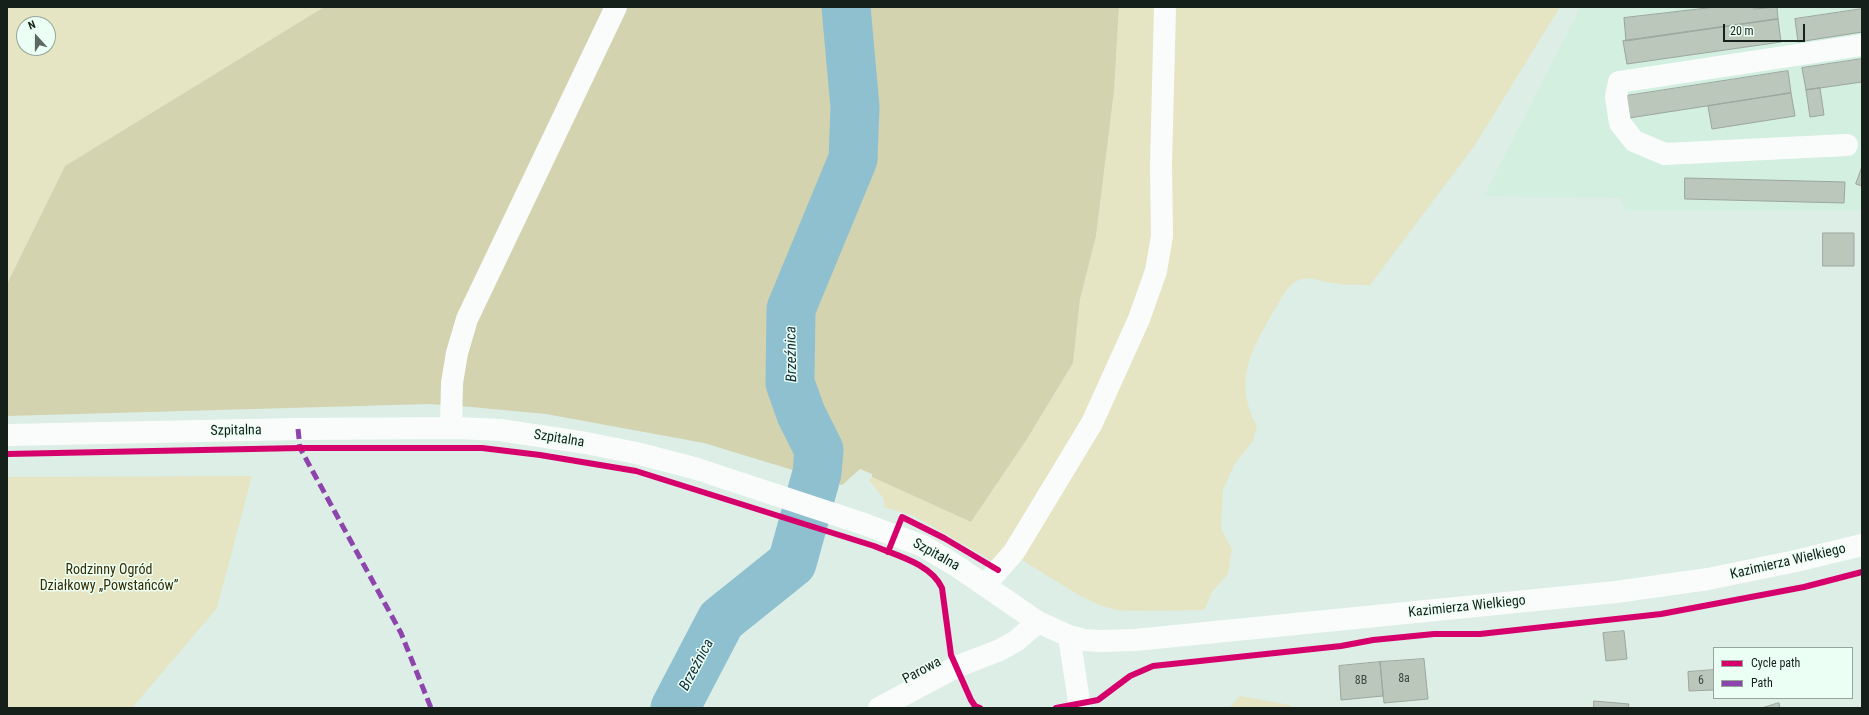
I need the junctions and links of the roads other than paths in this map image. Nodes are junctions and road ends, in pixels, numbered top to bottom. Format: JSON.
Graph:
{"nodes":[{"id":1,"x":616,"y":7,"type":"edge"},
{"id":2,"x":1165,"y":7,"type":"edge"},
{"id":3,"x":1862,"y":45,"type":"edge"},
{"id":4,"x":1847,"y":145,"type":"dead end"},
{"id":5,"x":451,"y":428,"type":"junction"},
{"id":6,"x":7,"y":435,"type":"edge"},
{"id":7,"x":1862,"y":544,"type":"edge"},
{"id":8,"x":985,"y":585,"type":"junction"},
{"id":9,"x":1038,"y":622,"type":"junction"},
{"id":10,"x":1069,"y":636,"type":"junction"},
{"id":11,"x":879,"y":708,"type":"edge"},
{"id":12,"x":1080,"y":708,"type":"edge"}],
"edges":[{"from":1,"to":5,"type":"street"},
{"from":2,"to":8,"type":"street"},
{"from":3,"to":4,"type":"street"},
{"from":5,"to":6,"type":"street","name":"Szpitalna"},
{"from":5,"to":8,"type":"street","name":"Szpitalna"},
{"from":7,"to":10,"type":"street","name":"Kazimierza Wielkiego"},
{"from":8,"to":9,"type":"street","name":"Szpitalna"},
{"from":9,"to":10,"type":"street","name":"Szpitalna"},
{"from":9,"to":11,"type":"street","name":"Parowa"},
{"from":10,"to":12,"type":"street"}]}
